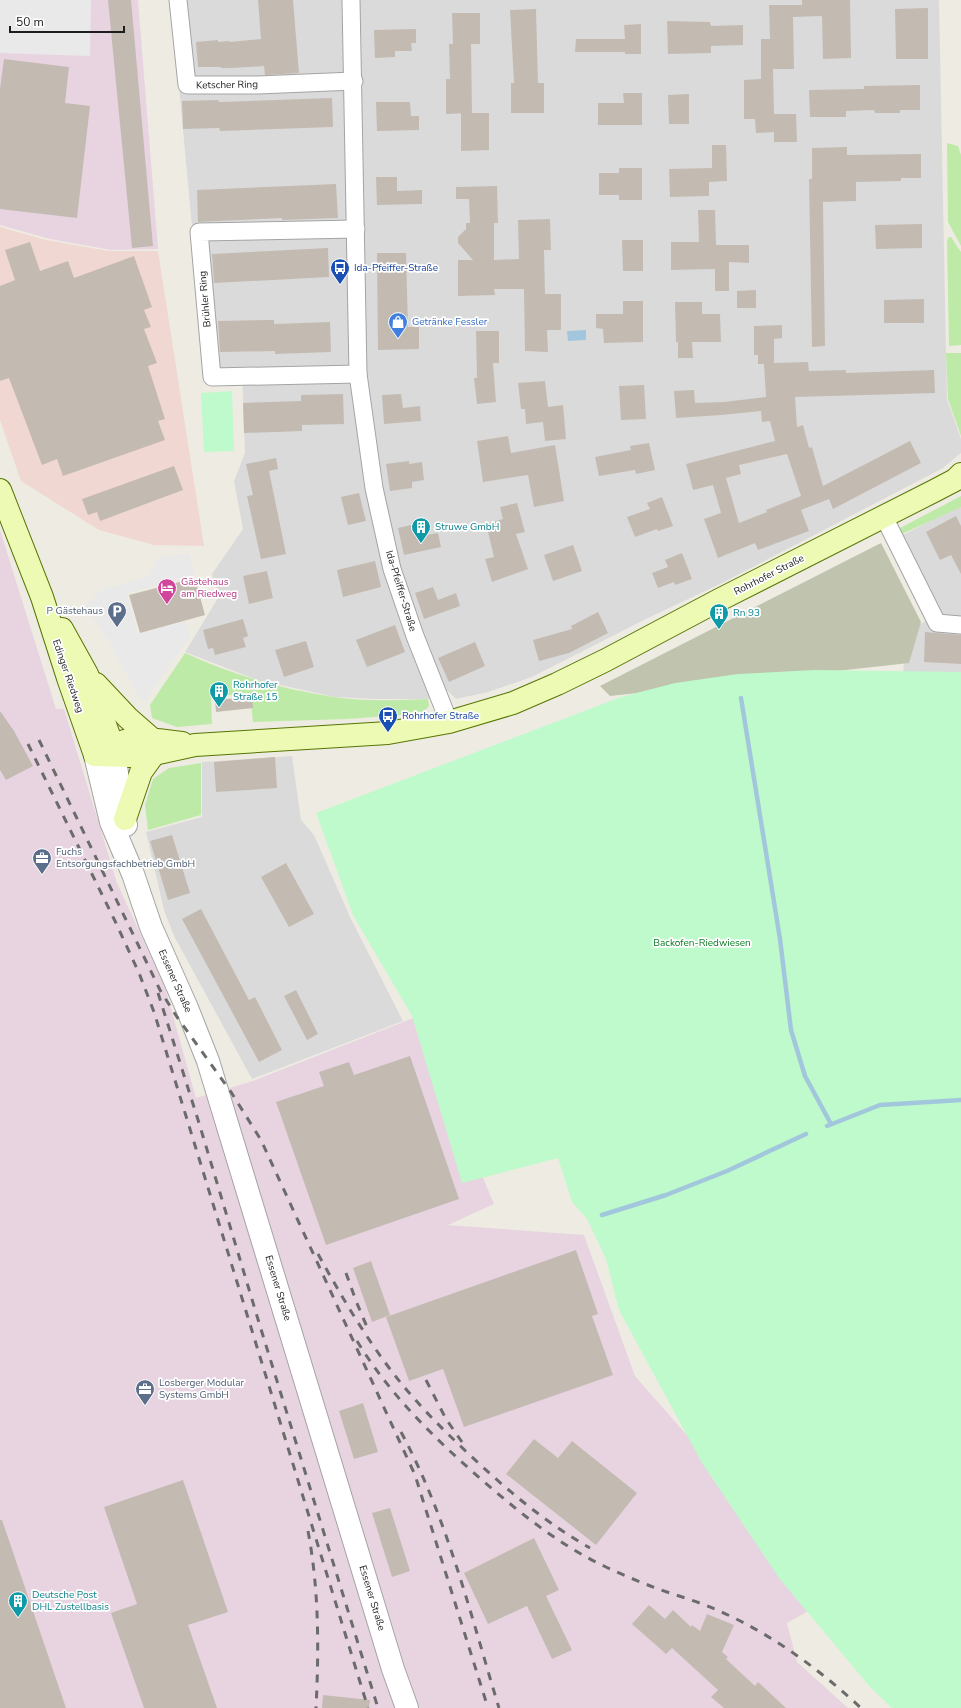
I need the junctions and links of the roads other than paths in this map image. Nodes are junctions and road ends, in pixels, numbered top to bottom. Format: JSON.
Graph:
{"nodes":[{"id":1,"x":178,"y":0,"type":"edge"},
{"id":2,"x":351,"y":0,"type":"edge"},
{"id":3,"x":354,"y":81,"type":"junction"},
{"id":4,"x":356,"y":229,"type":"junction"},
{"id":5,"x":358,"y":374,"type":"junction"},
{"id":6,"x":961,"y":474,"type":"edge"},
{"id":7,"x":0,"y":490,"type":"edge"},
{"id":8,"x":884,"y":517,"type":"junction"},
{"id":9,"x":42,"y":597,"type":"junction"},
{"id":10,"x":961,"y":625,"type":"edge"},
{"id":11,"x":87,"y":674,"type":"junction"},
{"id":12,"x":449,"y":722,"type":"junction"},
{"id":13,"x":153,"y":747,"type":"junction"},
{"id":14,"x":107,"y":752,"type":"junction"},
{"id":15,"x":125,"y":819,"type":"junction"},
{"id":16,"x":133,"y":874,"type":"junction"},
{"id":17,"x":406,"y":1708,"type":"edge"}],
"edges":[{"from":1,"to":3,"type":"street","name":"Ketscher Ring"},
{"from":2,"to":3,"type":"street","name":"Ida-Pfeiffer-Straße"},
{"from":3,"to":4,"type":"street","name":"Ida-Pfeiffer-Straße"},
{"from":4,"to":5,"type":"street","name":"Ida-Pfeiffer-Straße"},
{"from":4,"to":5,"type":"street","name":"Brühler Ring"},
{"from":5,"to":12,"type":"street","name":"Ida-Pfeiffer-Straße"},
{"from":6,"to":8,"type":"main road","name":"Rohrhofer Straße"},
{"from":7,"to":9,"type":"main road","name":"Edinger Riedweg"},
{"from":8,"to":10,"type":"street"},
{"from":8,"to":12,"type":"main road","name":"Rohrhofer Straße"},
{"from":9,"to":11,"type":"main road","name":"Edinger Riedweg"},
{"from":9,"to":14,"type":"main road","name":"Edinger Riedweg"},
{"from":11,"to":13,"type":"main road"},
{"from":11,"to":14,"type":"main road","name":"Edinger Riedweg"},
{"from":12,"to":13,"type":"main road","name":"Rohrhofer Straße"},
{"from":13,"to":14,"type":"main road","name":"Rohrhofer Straße"},
{"from":13,"to":15,"type":"main road"},
{"from":14,"to":15,"type":"street","name":"Essener Straße"},
{"from":14,"to":16,"type":"street","name":"Essener Straße"},
{"from":15,"to":16,"type":"street","name":"Essener Straße"},
{"from":16,"to":17,"type":"street","name":"Essener Straße"}]}
